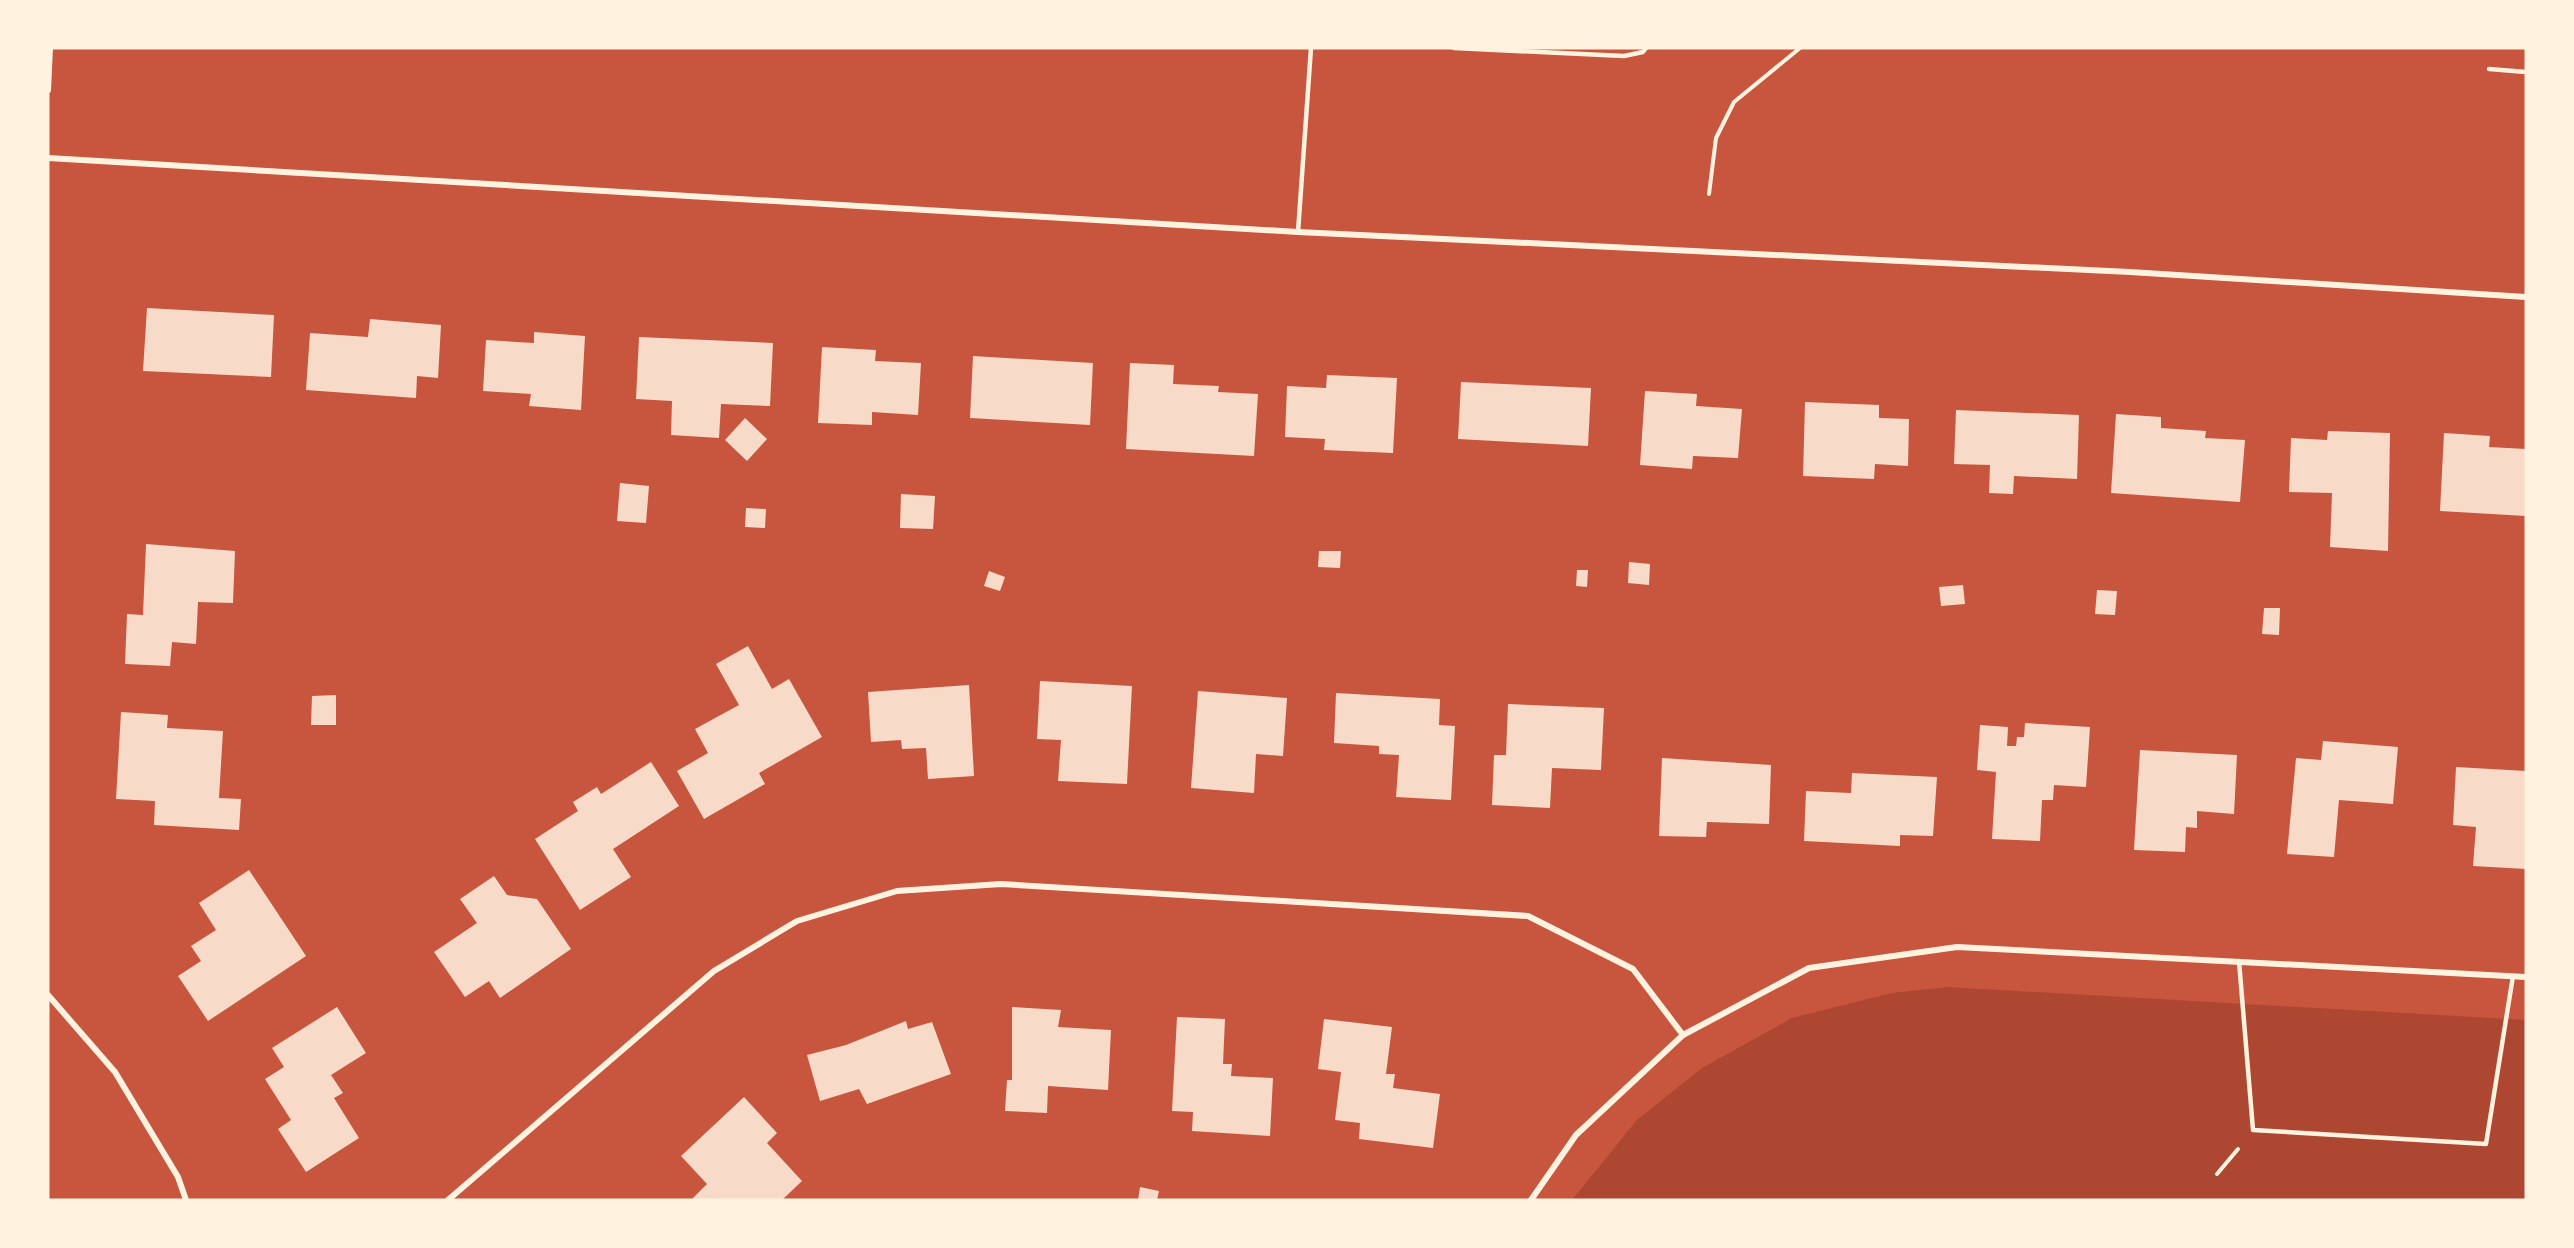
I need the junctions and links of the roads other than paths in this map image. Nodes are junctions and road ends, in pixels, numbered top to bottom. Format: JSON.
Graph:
{"nodes":[{"id":1,"x":50,"y":48,"type":"edge"},
{"id":2,"x":1311,"y":48,"type":"edge"},
{"id":3,"x":1454,"y":48,"type":"edge"},
{"id":4,"x":1646,"y":48,"type":"edge"},
{"id":5,"x":2489,"y":69,"type":"dead end"},
{"id":6,"x":2526,"y":72,"type":"edge"},
{"id":7,"x":48,"y":90,"type":"edge"},
{"id":8,"x":48,"y":158,"type":"edge"},
{"id":9,"x":1298,"y":232,"type":"junction"},
{"id":10,"x":2526,"y":297,"type":"edge"},
{"id":11,"x":2239,"y":961,"type":"junction"},
{"id":12,"x":2512,"y":976,"type":"junction"},
{"id":13,"x":2526,"y":977,"type":"edge"},
{"id":14,"x":48,"y":995,"type":"edge"},
{"id":15,"x":1683,"y":1035,"type":"junction"},
{"id":16,"x":186,"y":1200,"type":"edge"},
{"id":17,"x":448,"y":1200,"type":"edge"},
{"id":18,"x":1531,"y":1200,"type":"edge"}],
"edges":[{"from":1,"to":7,"type":"street"},
{"from":2,"to":9,"type":"lane"},
{"from":3,"to":4,"type":"lane"},
{"from":5,"to":6,"type":"lane"},
{"from":8,"to":9,"type":"street"},
{"from":9,"to":10,"type":"street"},
{"from":11,"to":12,"type":"street"},
{"from":11,"to":12,"type":"lane"},
{"from":11,"to":15,"type":"street"},
{"from":12,"to":13,"type":"street"},
{"from":14,"to":16,"type":"street"},
{"from":15,"to":17,"type":"street"},
{"from":15,"to":18,"type":"street"}]}
